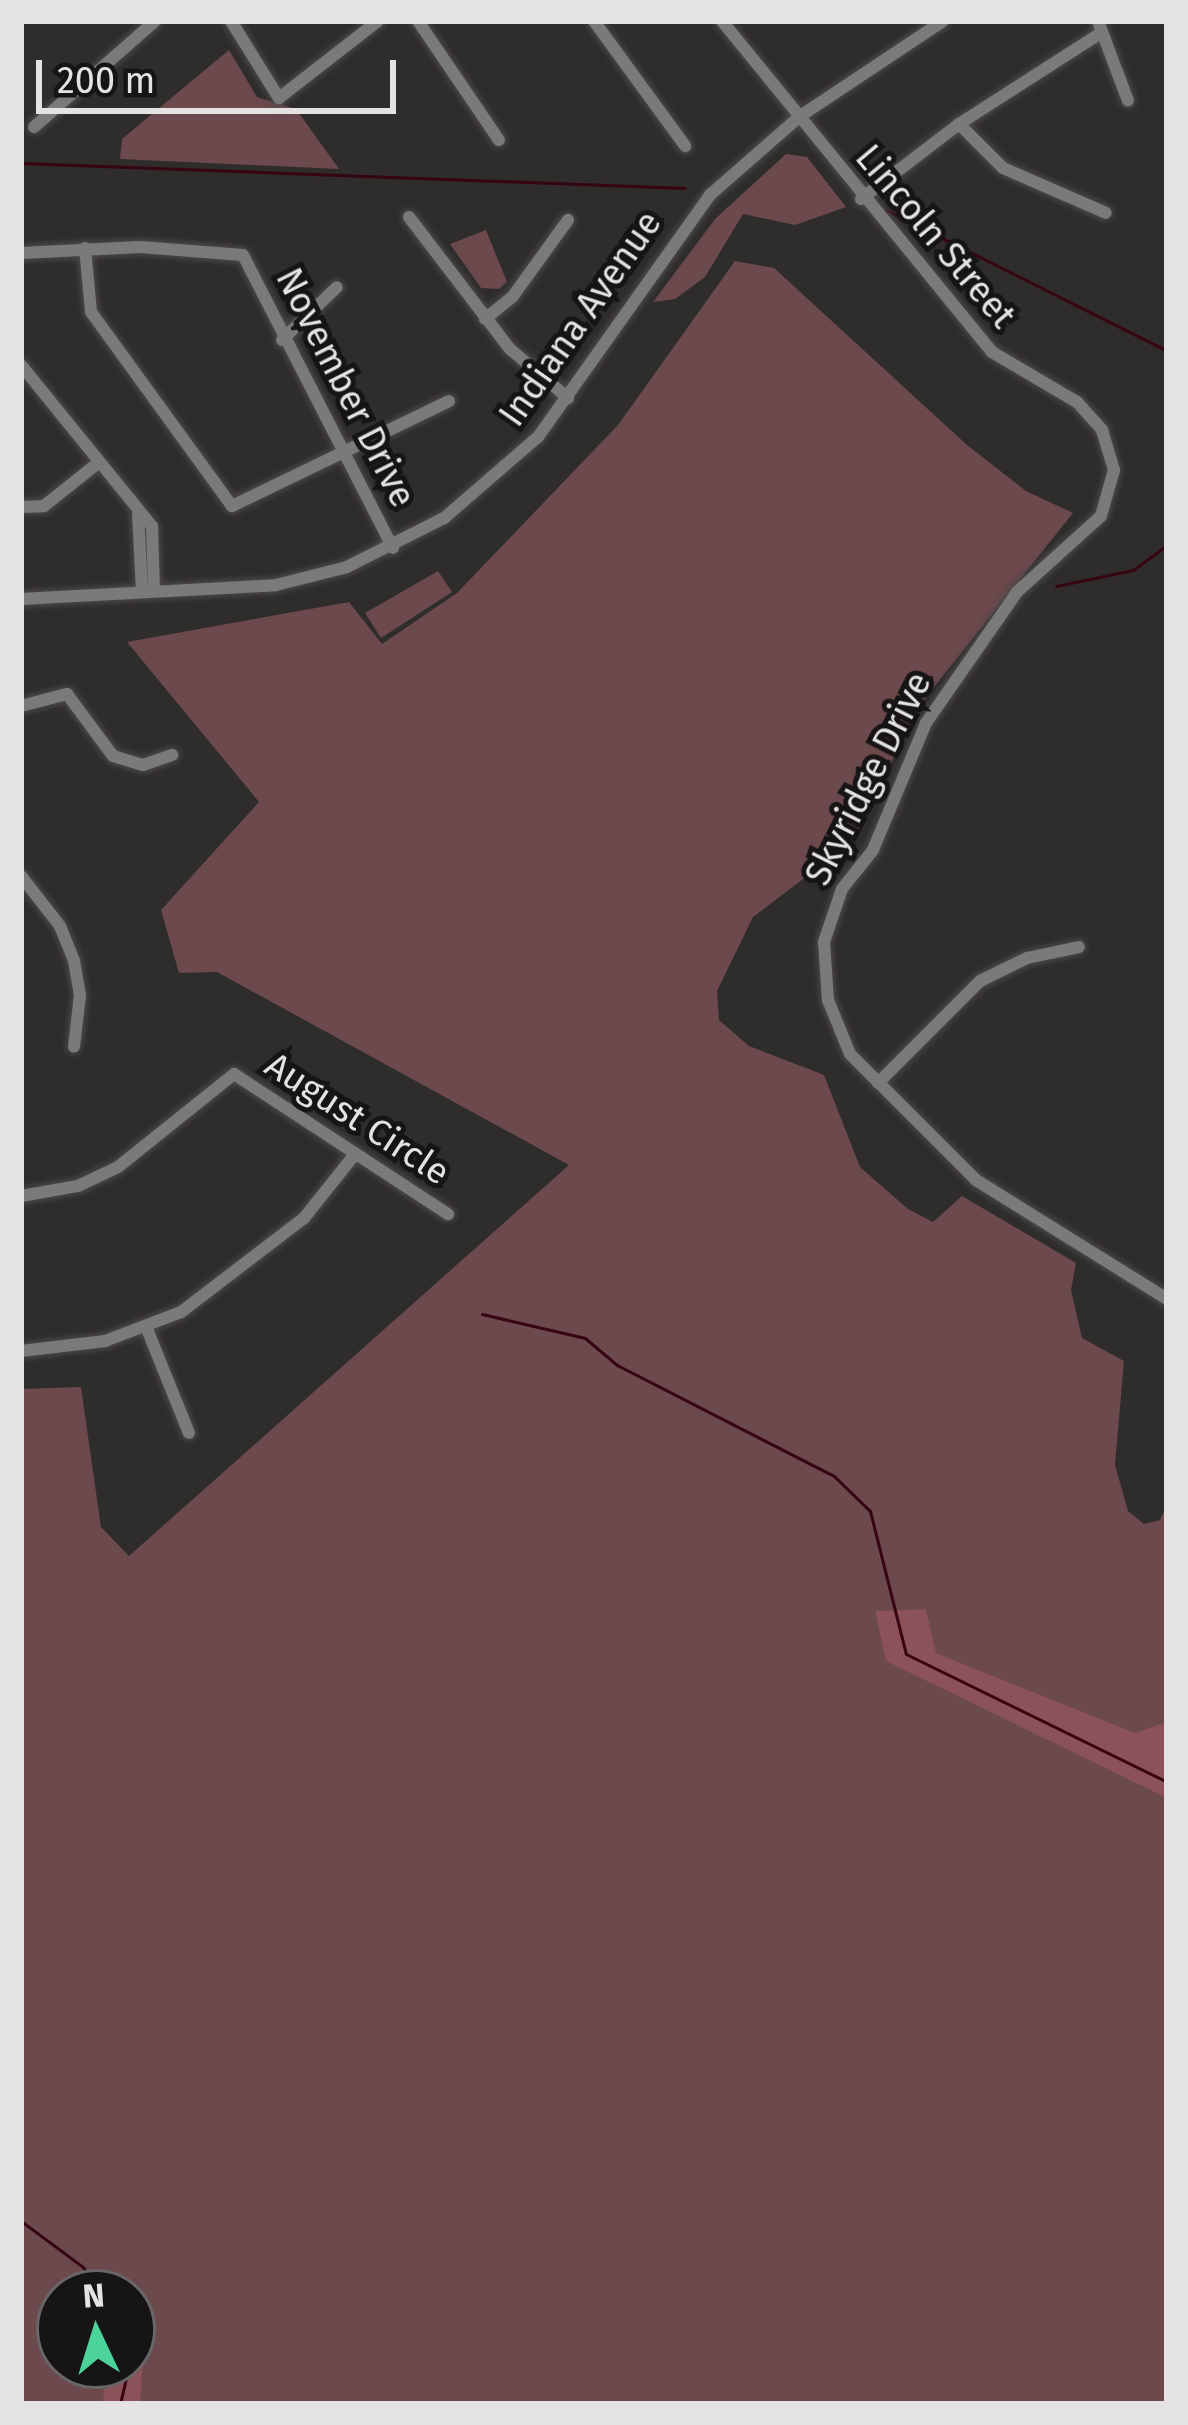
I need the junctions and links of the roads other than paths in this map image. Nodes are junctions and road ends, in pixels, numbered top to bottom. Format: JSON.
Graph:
{"nodes":[{"id":1,"x":154,"y":21,"type":"edge"},
{"id":2,"x":231,"y":21,"type":"edge"},
{"id":3,"x":378,"y":21,"type":"edge"},
{"id":4,"x":418,"y":21,"type":"edge"},
{"id":5,"x":594,"y":21,"type":"edge"},
{"id":6,"x":722,"y":21,"type":"edge"},
{"id":7,"x":943,"y":21,"type":"edge"},
{"id":8,"x":1100,"y":27,"type":"edge"},
{"id":9,"x":1128,"y":101,"type":"dead end"},
{"id":10,"x":799,"y":117,"type":"junction"},
{"id":11,"x":959,"y":124,"type":"junction"},
{"id":12,"x":34,"y":127,"type":"dead end"},
{"id":13,"x":499,"y":140,"type":"dead end"},
{"id":14,"x":686,"y":146,"type":"dead end"},
{"id":15,"x":861,"y":200,"type":"junction"},
{"id":16,"x":1106,"y":213,"type":"dead end"},
{"id":17,"x":409,"y":217,"type":"dead end"},
{"id":18,"x":568,"y":220,"type":"dead end"},
{"id":19,"x":85,"y":248,"type":"junction"},
{"id":20,"x":21,"y":253,"type":"edge"},
{"id":21,"x":337,"y":286,"type":"dead end"},
{"id":22,"x":485,"y":319,"type":"junction"},
{"id":23,"x":282,"y":340,"type":"junction"},
{"id":24,"x":21,"y":365,"type":"edge"},
{"id":25,"x":568,"y":398,"type":"junction"},
{"id":26,"x":448,"y":400,"type":"dead end"},
{"id":27,"x":347,"y":450,"type":"junction"},
{"id":28,"x":98,"y":464,"type":"junction"},
{"id":29,"x":1114,"y":470,"type":"joint"},
{"id":30,"x":21,"y":507,"type":"edge"},
{"id":31,"x":393,"y":548,"type":"junction"},
{"id":32,"x":148,"y":591,"type":"junction"},
{"id":33,"x":21,"y":599,"type":"edge"},
{"id":34,"x":21,"y":706,"type":"edge"},
{"id":35,"x":172,"y":755,"type":"dead end"},
{"id":36,"x":21,"y":876,"type":"edge"},
{"id":37,"x":1079,"y":947,"type":"dead end"},
{"id":38,"x":74,"y":1047,"type":"dead end"},
{"id":39,"x":878,"y":1083,"type":"junction"},
{"id":40,"x":355,"y":1154,"type":"junction"},
{"id":41,"x":21,"y":1196,"type":"edge"},
{"id":42,"x":448,"y":1214,"type":"dead end"},
{"id":43,"x":1167,"y":1299,"type":"edge"},
{"id":44,"x":147,"y":1329,"type":"junction"},
{"id":45,"x":21,"y":1351,"type":"edge"},
{"id":46,"x":189,"y":1433,"type":"dead end"}],
"edges":[{"from":1,"to":12,"type":"street"},
{"from":2,"to":3,"type":"street"},
{"from":4,"to":13,"type":"street"},
{"from":5,"to":14,"type":"street"},
{"from":6,"to":10,"type":"street","name":"Lincoln Street"},
{"from":7,"to":10,"type":"street","name":"Indiana Avenue"},
{"from":8,"to":9,"type":"street"},
{"from":8,"to":11,"type":"street"},
{"from":10,"to":15,"type":"street","name":"Lincoln Street"},
{"from":10,"to":25,"type":"street","name":"Indiana Avenue"},
{"from":11,"to":15,"type":"street"},
{"from":11,"to":16,"type":"street"},
{"from":15,"to":29,"type":"street","name":"Lincoln Street"},
{"from":17,"to":22,"type":"street"},
{"from":18,"to":22,"type":"street"},
{"from":19,"to":20,"type":"street"},
{"from":19,"to":23,"type":"street","name":"November Drive"},
{"from":19,"to":27,"type":"street"},
{"from":21,"to":23,"type":"street"},
{"from":22,"to":25,"type":"street"},
{"from":23,"to":27,"type":"street","name":"November Drive"},
{"from":24,"to":28,"type":"street"},
{"from":25,"to":31,"type":"street","name":"Indiana Avenue"},
{"from":26,"to":27,"type":"street"},
{"from":27,"to":31,"type":"street","name":"November Drive"},
{"from":28,"to":30,"type":"street"},
{"from":28,"to":32,"type":"street"},
{"from":29,"to":39,"type":"street","name":"Skyridge Drive"},
{"from":31,"to":32,"type":"street","name":"Indiana Avenue"},
{"from":32,"to":33,"type":"street","name":"Indiana Avenue"},
{"from":34,"to":35,"type":"street"},
{"from":36,"to":38,"type":"street"},
{"from":37,"to":39,"type":"street"},
{"from":39,"to":43,"type":"street","name":"Skyridge Drive"},
{"from":40,"to":41,"type":"street","name":"August Circle"},
{"from":40,"to":42,"type":"street","name":"August Circle"},
{"from":40,"to":44,"type":"street"},
{"from":44,"to":45,"type":"street"},
{"from":44,"to":46,"type":"street"}]}
